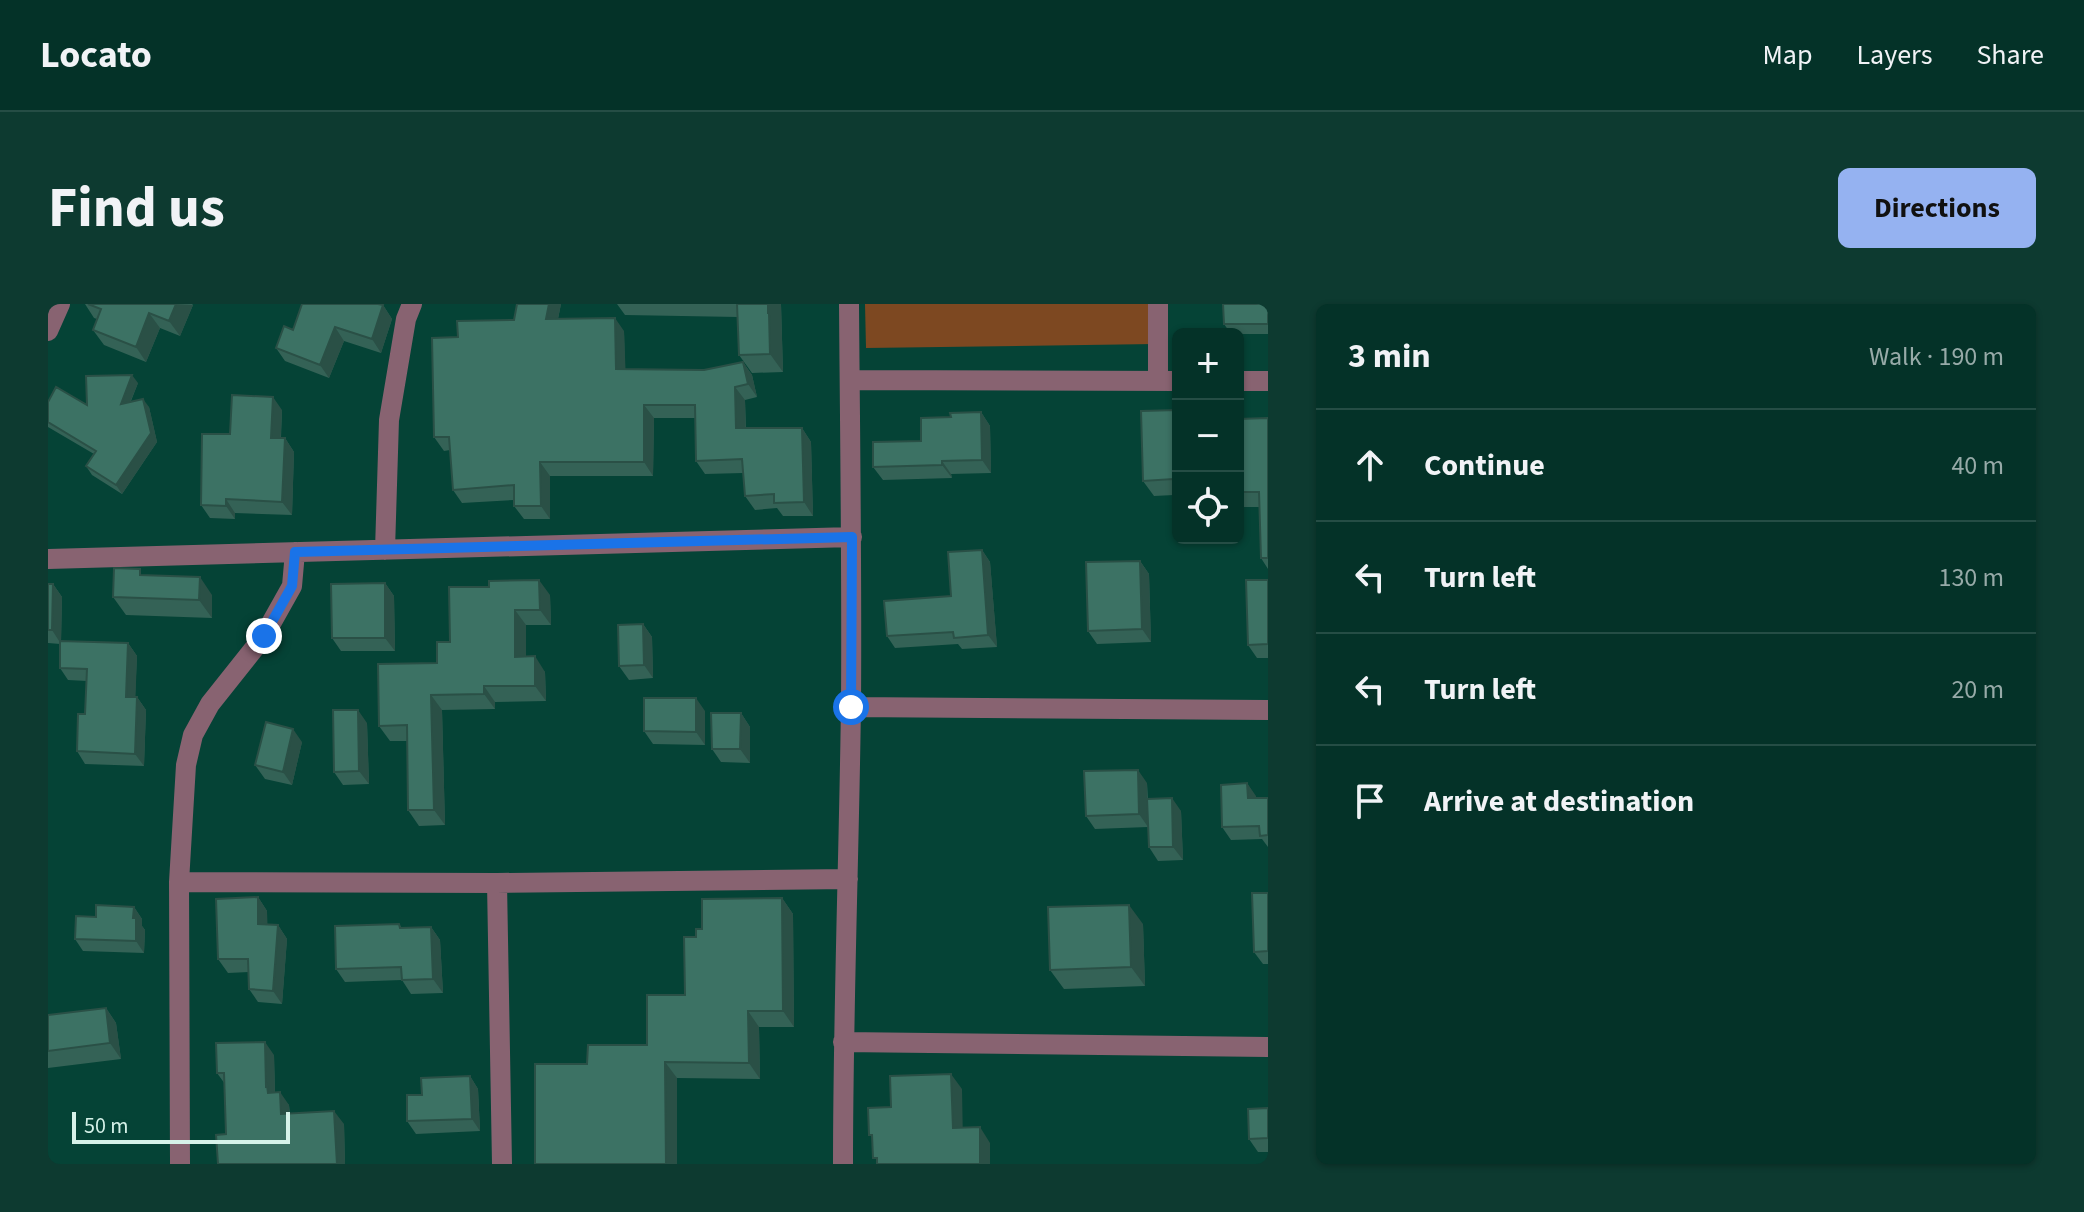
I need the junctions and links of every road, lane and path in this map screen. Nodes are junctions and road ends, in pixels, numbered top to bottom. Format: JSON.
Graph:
{"nodes":[{"id":1,"x":60,"y":304,"type":"edge"},
{"id":2,"x":412,"y":304,"type":"edge"},
{"id":3,"x":849,"y":304,"type":"edge"},
{"id":4,"x":1158,"y":304,"type":"edge"},
{"id":5,"x":48,"y":331,"type":"edge"},
{"id":6,"x":850,"y":380,"type":"junction"},
{"id":7,"x":1168,"y":381,"type":"edge"},
{"id":8,"x":1244,"y":381,"type":"edge"},
{"id":9,"x":1268,"y":381,"type":"edge"},
{"id":10,"x":852,"y":537,"type":"junction"},
{"id":11,"x":385,"y":550,"type":"junction"},
{"id":12,"x":295,"y":552,"type":"junction"},
{"id":13,"x":48,"y":559,"type":"edge"},
{"id":14,"x":851,"y":707,"type":"junction"},
{"id":15,"x":1268,"y":710,"type":"edge"},
{"id":16,"x":848,"y":879,"type":"junction"},
{"id":17,"x":179,"y":882,"type":"junction"},
{"id":18,"x":497,"y":883,"type":"junction"},
{"id":19,"x":843,"y":1042,"type":"junction"},
{"id":20,"x":1268,"y":1047,"type":"edge"},
{"id":21,"x":180,"y":1164,"type":"edge"},
{"id":22,"x":502,"y":1164,"type":"edge"},
{"id":23,"x":843,"y":1164,"type":"edge"}],
"edges":[{"from":1,"to":5,"type":"street"},
{"from":2,"to":11,"type":"street"},
{"from":3,"to":6,"type":"street"},
{"from":4,"to":7,"type":"street"},
{"from":6,"to":7,"type":"street"},
{"from":6,"to":10,"type":"street"},
{"from":8,"to":9,"type":"street"},
{"from":10,"to":11,"type":"street"},
{"from":10,"to":14,"type":"street"},
{"from":11,"to":12,"type":"street"},
{"from":12,"to":13,"type":"street"},
{"from":12,"to":17,"type":"street"},
{"from":14,"to":15,"type":"street"},
{"from":14,"to":16,"type":"street"},
{"from":16,"to":18,"type":"street"},
{"from":16,"to":19,"type":"street"},
{"from":17,"to":18,"type":"street"},
{"from":17,"to":21,"type":"street"},
{"from":18,"to":22,"type":"street"},
{"from":19,"to":20,"type":"street"},
{"from":19,"to":23,"type":"street"}]}
